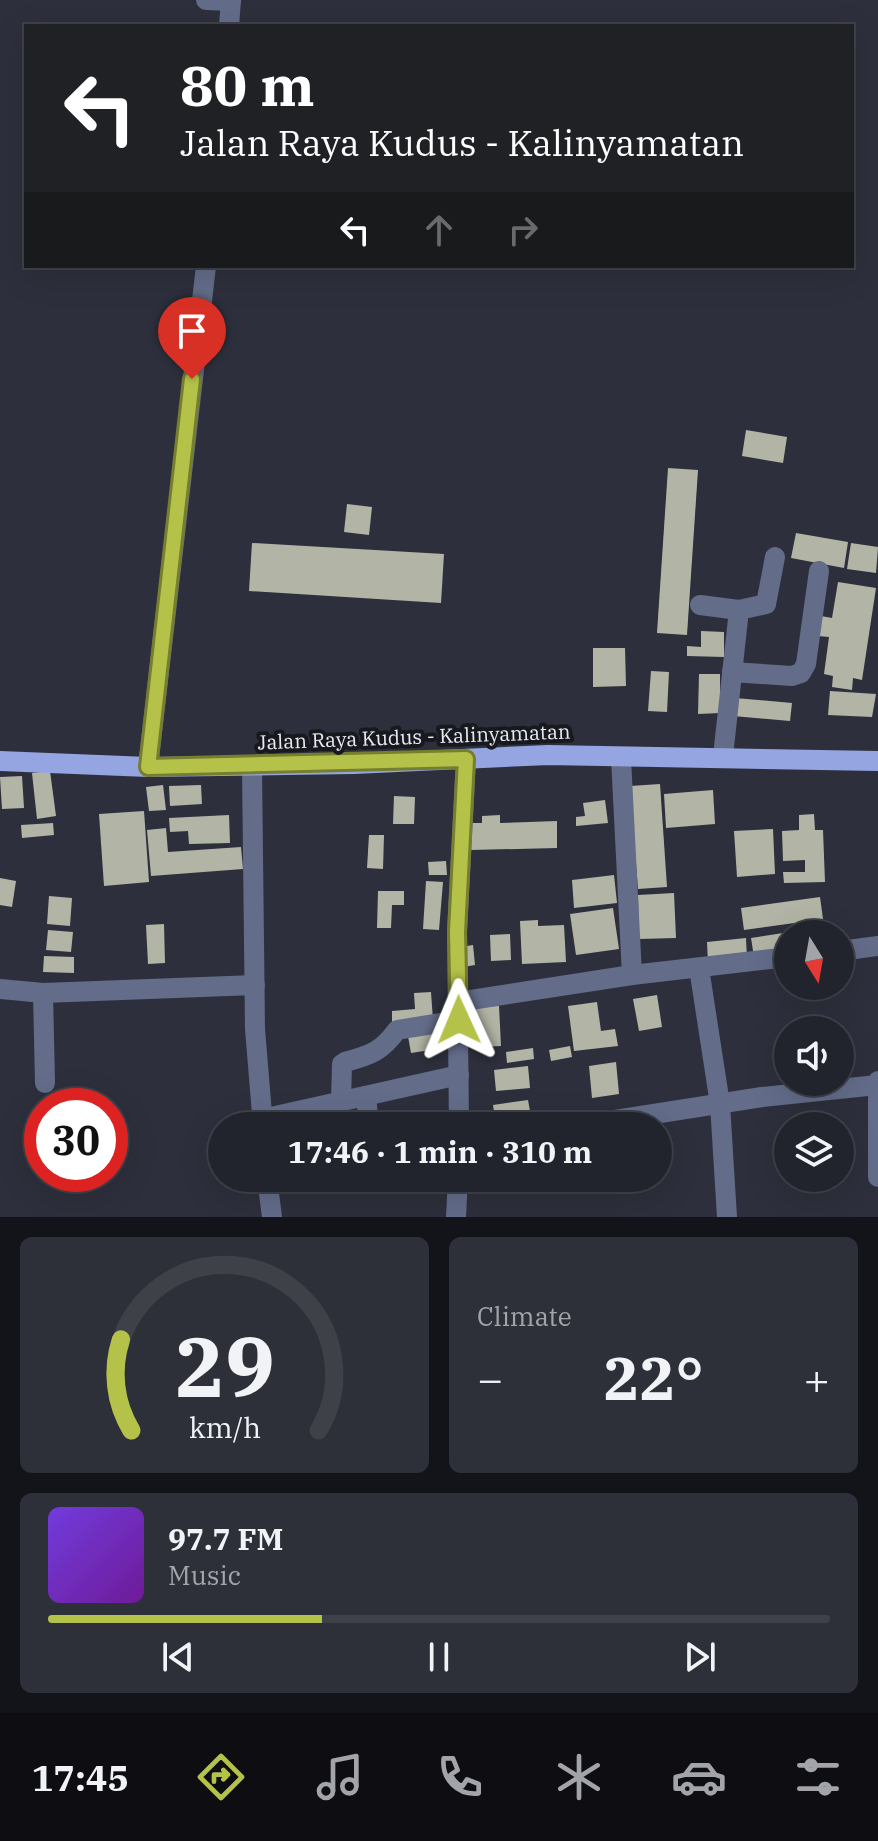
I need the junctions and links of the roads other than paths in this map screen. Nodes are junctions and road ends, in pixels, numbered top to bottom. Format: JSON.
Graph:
{"nodes":[{"id":1,"x":206,"y":0,"type":"edge"},
{"id":2,"x":231,"y":1,"type":"edge"},
{"id":3,"x":229,"y":24,"type":"edge"},
{"id":4,"x":206,"y":268,"type":"edge"},
{"id":5,"x":775,"y":557,"type":"dead end"},
{"id":6,"x":819,"y":571,"type":"dead end"},
{"id":7,"x":700,"y":605,"type":"dead end"},
{"id":8,"x":739,"y":610,"type":"junction"},
{"id":9,"x":732,"y":672,"type":"junction"},
{"id":10,"x":723,"y":756,"type":"junction"},
{"id":11,"x":621,"y":758,"type":"junction"},
{"id":12,"x":466,"y":759,"type":"junction"},
{"id":13,"x":0,"y":761,"type":"edge"},
{"id":14,"x":878,"y":761,"type":"edge"},
{"id":15,"x":148,"y":767,"type":"junction"},
{"id":16,"x":252,"y":767,"type":"junction"},
{"id":17,"x":878,"y":946,"type":"edge"},
{"id":18,"x":854,"y":949,"type":"edge"},
{"id":19,"x":774,"y":959,"type":"edge"},
{"id":20,"x":699,"y":968,"type":"junction"},
{"id":21,"x":632,"y":975,"type":"junction"},
{"id":22,"x":255,"y":985,"type":"junction"},
{"id":23,"x":0,"y":989,"type":"edge"},
{"id":24,"x":43,"y":993,"type":"junction"},
{"id":25,"x":458,"y":1011,"type":"junction"},
{"id":26,"x":459,"y":1075,"type":"junction"},
{"id":27,"x":45,"y":1083,"type":"dead end"},
{"id":28,"x":878,"y":1083,"type":"edge"},
{"id":29,"x":366,"y":1096,"type":"junction"},
{"id":30,"x":341,"y":1101,"type":"junction"},
{"id":31,"x":720,"y":1104,"type":"junction"},
{"id":32,"x":261,"y":1112,"type":"edge"},
{"id":33,"x":300,"y":1112,"type":"edge"},
{"id":34,"x":368,"y":1112,"type":"edge"},
{"id":35,"x":459,"y":1112,"type":"edge"},
{"id":36,"x":668,"y":1112,"type":"edge"},
{"id":37,"x":878,"y":1177,"type":"edge"},
{"id":38,"x":269,"y":1192,"type":"edge"},
{"id":39,"x":457,"y":1192,"type":"edge"},
{"id":40,"x":272,"y":1217,"type":"edge"},
{"id":41,"x":456,"y":1217,"type":"edge"},
{"id":42,"x":727,"y":1217,"type":"edge"}],
"edges":[{"from":1,"to":2,"type":"street"},
{"from":2,"to":3,"type":"street"},
{"from":4,"to":15,"type":"street"},
{"from":5,"to":8,"type":"street"},
{"from":6,"to":9,"type":"street"},
{"from":7,"to":8,"type":"street"},
{"from":8,"to":9,"type":"street"},
{"from":9,"to":10,"type":"street"},
{"from":10,"to":11,"type":"main road","name":"Jalan Raya Kudus - Kalinyamatan"},
{"from":10,"to":14,"type":"main road","name":"Jalan Raya Kudus - Kalinyamatan"},
{"from":11,"to":12,"type":"main road","name":"Jalan Raya Kudus - Kalinyamatan"},
{"from":11,"to":21,"type":"street"},
{"from":12,"to":16,"type":"main road","name":"Jalan Raya Kudus - Kalinyamatan"},
{"from":12,"to":25,"type":"street"},
{"from":13,"to":15,"type":"main road","name":"Jalan Raya Kudus - Kalinyamatan"},
{"from":15,"to":16,"type":"main road","name":"Jalan Raya Kudus - Kalinyamatan"},
{"from":16,"to":22,"type":"street"},
{"from":17,"to":18,"type":"street"},
{"from":19,"to":20,"type":"street"},
{"from":20,"to":21,"type":"street"},
{"from":20,"to":31,"type":"street"},
{"from":21,"to":25,"type":"street"},
{"from":22,"to":24,"type":"street"},
{"from":22,"to":32,"type":"street"},
{"from":23,"to":24,"type":"street"},
{"from":24,"to":27,"type":"street"},
{"from":25,"to":26,"type":"street"},
{"from":25,"to":30,"type":"street"},
{"from":26,"to":29,"type":"street"},
{"from":26,"to":35,"type":"street"},
{"from":28,"to":31,"type":"street"},
{"from":28,"to":37,"type":"street"},
{"from":29,"to":30,"type":"street"},
{"from":29,"to":34,"type":"street"},
{"from":30,"to":33,"type":"street"},
{"from":31,"to":36,"type":"street"},
{"from":31,"to":42,"type":"street"},
{"from":38,"to":40,"type":"street"},
{"from":39,"to":41,"type":"street"}]}
